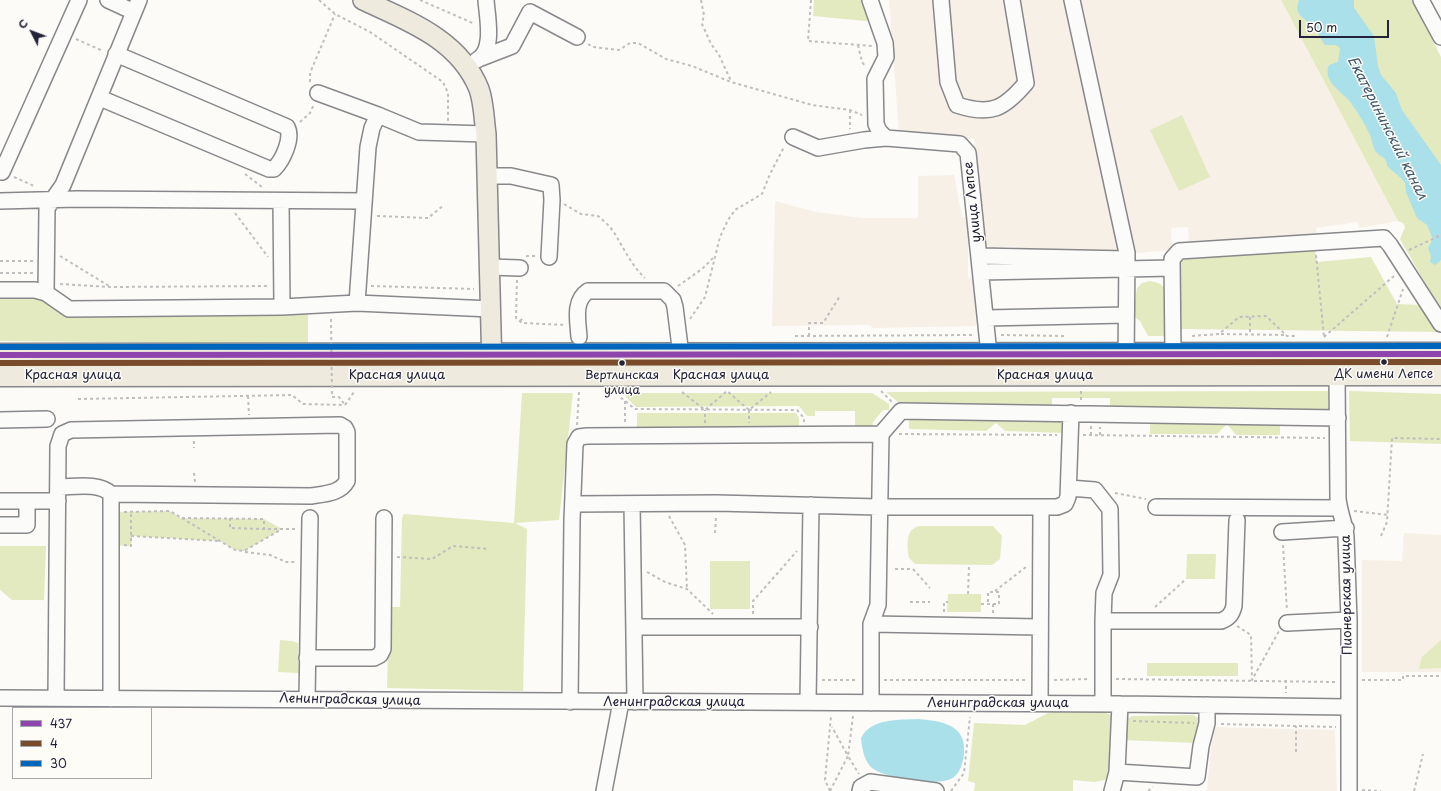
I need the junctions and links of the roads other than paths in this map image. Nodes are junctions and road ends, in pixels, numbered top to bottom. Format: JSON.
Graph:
{"nodes":[{"id":1,"x":79,"y":0,"type":"edge"},
{"id":2,"x":108,"y":0,"type":"edge"},
{"id":3,"x":363,"y":0,"type":"edge"},
{"id":4,"x":486,"y":0,"type":"edge"},
{"id":5,"x":870,"y":0,"type":"edge"},
{"id":6,"x":942,"y":0,"type":"edge"},
{"id":7,"x":1012,"y":0,"type":"edge"},
{"id":8,"x":1072,"y":0,"type":"edge"},
{"id":9,"x":1421,"y":0,"type":"edge"},
{"id":10,"x":137,"y":6,"type":"edge"},
{"id":11,"x":577,"y":37,"type":"road end"},
{"id":12,"x":1441,"y":37,"type":"edge"},
{"id":13,"x":116,"y":55,"type":"junction"},
{"id":14,"x":473,"y":62,"type":"junction"},
{"id":15,"x":318,"y":93,"type":"road end"},
{"id":16,"x":100,"y":98,"type":"junction"},
{"id":17,"x":378,"y":115,"type":"junction"},
{"id":18,"x":486,"y":134,"type":"junction"},
{"id":19,"x":793,"y":137,"type":"road end"},
{"id":20,"x":886,"y":138,"type":"junction"},
{"id":21,"x":2,"y":172,"type":"road end"},
{"id":22,"x":487,"y":176,"type":"junction"},
{"id":23,"x":51,"y":200,"type":"junction"},
{"id":24,"x":0,"y":201,"type":"edge"},
{"id":25,"x":281,"y":201,"type":"junction"},
{"id":26,"x":364,"y":208,"type":"junction"},
{"id":27,"x":979,"y":256,"type":"junction"},
{"id":28,"x":549,"y":257,"type":"dead end"},
{"id":29,"x":1127,"y":263,"type":"junction"},
{"id":30,"x":489,"y":267,"type":"junction"},
{"id":31,"x":519,"y":268,"type":"road end"},
{"id":32,"x":1172,"y":268,"type":"junction"},
{"id":33,"x":47,"y":272,"type":"junction"},
{"id":34,"x":980,"y":272,"type":"junction"},
{"id":35,"x":0,"y":290,"type":"edge"},
{"id":36,"x":357,"y":303,"type":"junction"},
{"id":37,"x":282,"y":307,"type":"junction"},
{"id":38,"x":491,"y":309,"type":"junction"},
{"id":39,"x":1126,"y":315,"type":"junction"},
{"id":40,"x":986,"y":318,"type":"junction"},
{"id":41,"x":1441,"y":324,"type":"edge"},
{"id":42,"x":579,"y":337,"type":"road end"},
{"id":43,"x":988,"y":345,"type":"junction"},
{"id":44,"x":1338,"y":345,"type":"junction"},
{"id":45,"x":681,"y":346,"type":"junction"},
{"id":46,"x":1173,"y":346,"type":"junction"},
{"id":47,"x":0,"y":354,"type":"edge"},
{"id":48,"x":1441,"y":354,"type":"edge"},
{"id":49,"x":492,"y":364,"type":"junction"},
{"id":50,"x":1126,"y":364,"type":"junction"},
{"id":51,"x":1337,"y":374,"type":"junction"},
{"id":52,"x":1441,"y":374,"type":"edge"},
{"id":53,"x":0,"y":375,"type":"edge"},
{"id":54,"x":1071,"y":413,"type":"junction"},
{"id":55,"x":1338,"y":418,"type":"junction"},
{"id":56,"x":47,"y":419,"type":"dead end"},
{"id":57,"x":0,"y":420,"type":"edge"},
{"id":58,"x":881,"y":434,"type":"junction"},
{"id":59,"x":1069,"y":488,"type":"junction"},
{"id":60,"x":58,"y":494,"type":"junction"},
{"id":61,"x":111,"y":494,"type":"junction"},
{"id":62,"x":0,"y":501,"type":"edge"},
{"id":63,"x":27,"y":501,"type":"junction"},
{"id":64,"x":574,"y":504,"type":"junction"},
{"id":65,"x":632,"y":504,"type":"junction"},
{"id":66,"x":811,"y":505,"type":"junction"},
{"id":67,"x":879,"y":507,"type":"junction"},
{"id":68,"x":1041,"y":507,"type":"junction"},
{"id":69,"x":1156,"y":507,"type":"road end"},
{"id":70,"x":1344,"y":509,"type":"junction"},
{"id":71,"x":384,"y":518,"type":"dead end"},
{"id":72,"x":1237,"y":520,"type":"dead end"},
{"id":73,"x":310,"y":524,"type":"road end"},
{"id":74,"x":0,"y":525,"type":"edge"},
{"id":75,"x":1346,"y":528,"type":"junction"},
{"id":76,"x":1282,"y":532,"type":"road end"},
{"id":77,"x":1349,"y":620,"type":"junction"},
{"id":78,"x":1103,"y":621,"type":"junction"},
{"id":79,"x":1287,"y":623,"type":"road end"},
{"id":80,"x":871,"y":624,"type":"junction"},
{"id":81,"x":810,"y":627,"type":"junction"},
{"id":82,"x":1040,"y":627,"type":"junction"},
{"id":83,"x":634,"y":628,"type":"junction"},
{"id":84,"x":307,"y":658,"type":"junction"},
{"id":85,"x":0,"y":698,"type":"edge"},
{"id":86,"x":56,"y":698,"type":"junction"},
{"id":87,"x":110,"y":698,"type":"junction"},
{"id":88,"x":307,"y":699,"type":"junction"},
{"id":89,"x":570,"y":702,"type":"junction"},
{"id":90,"x":628,"y":702,"type":"junction"},
{"id":91,"x":808,"y":702,"type":"junction"},
{"id":92,"x":871,"y":703,"type":"junction"},
{"id":93,"x":1040,"y":703,"type":"junction"},
{"id":94,"x":1103,"y":704,"type":"junction"},
{"id":95,"x":1120,"y":704,"type":"junction"},
{"id":96,"x":1207,"y":705,"type":"junction"},
{"id":97,"x":1348,"y":707,"type":"junction"},
{"id":98,"x":1117,"y":772,"type":"junction"},
{"id":99,"x":863,"y":787,"type":"edge"},
{"id":100,"x":1348,"y":790,"type":"edge"},
{"id":101,"x":604,"y":791,"type":"edge"},
{"id":102,"x":936,"y":791,"type":"edge"},
{"id":103,"x":1112,"y":791,"type":"edge"}],
"edges":[{"from":1,"to":21,"type":"street"},
{"from":2,"to":10,"type":"street"},
{"from":3,"to":14,"type":"main road"},
{"from":4,"to":14,"type":"street"},
{"from":5,"to":20,"type":"street"},
{"from":6,"to":7,"type":"street"},
{"from":8,"to":29,"type":"street"},
{"from":9,"to":12,"type":"street"},
{"from":10,"to":13,"type":"street"},
{"from":11,"to":14,"type":"street"},
{"from":13,"to":16,"type":"street"},
{"from":13,"to":16,"type":"street"},
{"from":14,"to":18,"type":"main road"},
{"from":15,"to":17,"type":"street"},
{"from":16,"to":23,"type":"street"},
{"from":17,"to":18,"type":"street"},
{"from":17,"to":26,"type":"street"},
{"from":18,"to":22,"type":"main road"},
{"from":19,"to":20,"type":"street","name":"улица Лепсе"},
{"from":20,"to":27,"type":"street","name":"улица Лепсе"},
{"from":22,"to":28,"type":"street"},
{"from":22,"to":30,"type":"main road"},
{"from":23,"to":24,"type":"street"},
{"from":23,"to":25,"type":"street"},
{"from":23,"to":33,"type":"street"},
{"from":25,"to":26,"type":"street"},
{"from":25,"to":37,"type":"street"},
{"from":26,"to":36,"type":"street"},
{"from":27,"to":29,"type":"street"},
{"from":27,"to":34,"type":"street","name":"улица Лепсе"},
{"from":29,"to":32,"type":"street"},
{"from":29,"to":34,"type":"street"},
{"from":29,"to":39,"type":"street"},
{"from":30,"to":31,"type":"street"},
{"from":30,"to":38,"type":"main road"},
{"from":32,"to":41,"type":"street"},
{"from":32,"to":46,"type":"street"},
{"from":33,"to":35,"type":"street"},
{"from":33,"to":37,"type":"street"},
{"from":34,"to":40,"type":"street","name":"улица Лепсе"},
{"from":36,"to":37,"type":"street"},
{"from":36,"to":38,"type":"street"},
{"from":38,"to":49,"type":"main road"},
{"from":39,"to":40,"type":"street"},
{"from":39,"to":50,"type":"street"},
{"from":40,"to":43,"type":"street","name":"улица Лепсе"},
{"from":42,"to":45,"type":"street"},
{"from":43,"to":45,"type":"highway","name":"Красная улица"},
{"from":43,"to":50,"type":"highway","name":"Красная улица"},
{"from":44,"to":46,"type":"highway","name":"Красная улица"},
{"from":44,"to":48,"type":"highway","name":"Красная улица"},
{"from":44,"to":51,"type":"street","name":"Пионерская улица"},
{"from":45,"to":49,"type":"highway","name":"Красная улица"},
{"from":46,"to":50,"type":"highway","name":"Красная улица"},
{"from":47,"to":49,"type":"highway","name":"Красная улица"},
{"from":49,"to":50,"type":"highway","name":"Красная улица"},
{"from":49,"to":53,"type":"highway","name":"Красная улица"},
{"from":50,"to":51,"type":"highway","name":"Красная улица"},
{"from":51,"to":52,"type":"highway","name":"Красная улица"},
{"from":51,"to":55,"type":"street","name":"Пионерская улица"},
{"from":54,"to":55,"type":"street"},
{"from":54,"to":58,"type":"street"},
{"from":54,"to":59,"type":"street"},
{"from":55,"to":70,"type":"street","name":"Пионерская улица"},
{"from":56,"to":57,"type":"street"},
{"from":58,"to":64,"type":"street"},
{"from":58,"to":67,"type":"street"},
{"from":59,"to":68,"type":"street"},
{"from":59,"to":78,"type":"street"},
{"from":60,"to":61,"type":"street"},
{"from":60,"to":61,"type":"street"},
{"from":60,"to":63,"type":"street"},
{"from":60,"to":86,"type":"street"},
{"from":61,"to":87,"type":"street"},
{"from":62,"to":63,"type":"street"},
{"from":63,"to":74,"type":"street"},
{"from":64,"to":65,"type":"street"},
{"from":64,"to":89,"type":"street"},
{"from":65,"to":66,"type":"street"},
{"from":65,"to":83,"type":"street"},
{"from":66,"to":67,"type":"street"},
{"from":66,"to":81,"type":"street"},
{"from":67,"to":68,"type":"street"},
{"from":67,"to":80,"type":"street"},
{"from":68,"to":82,"type":"street"},
{"from":69,"to":70,"type":"street"},
{"from":70,"to":75,"type":"street","name":"Пионерская улица"},
{"from":71,"to":84,"type":"street"},
{"from":72,"to":78,"type":"street"},
{"from":73,"to":84,"type":"street"},
{"from":75,"to":76,"type":"street"},
{"from":75,"to":77,"type":"street","name":"Пионерская улица"},
{"from":77,"to":79,"type":"street"},
{"from":77,"to":97,"type":"street","name":"Пионерская улица"},
{"from":78,"to":94,"type":"street"},
{"from":80,"to":82,"type":"street"},
{"from":80,"to":92,"type":"street"},
{"from":81,"to":83,"type":"street"},
{"from":81,"to":91,"type":"street"},
{"from":82,"to":93,"type":"street"},
{"from":83,"to":90,"type":"street"},
{"from":84,"to":88,"type":"street"},
{"from":85,"to":86,"type":"street","name":"Ленинградская улица"},
{"from":86,"to":87,"type":"street","name":"Ленинградская улица"},
{"from":87,"to":88,"type":"street","name":"Ленинградская улица"},
{"from":88,"to":89,"type":"street","name":"Ленинградская улица"},
{"from":89,"to":90,"type":"street","name":"Ленинградская улица"},
{"from":90,"to":91,"type":"street","name":"Ленинградская улица"},
{"from":90,"to":101,"type":"street"},
{"from":91,"to":92,"type":"street","name":"Ленинградская улица"},
{"from":92,"to":93,"type":"street","name":"Ленинградская улица"},
{"from":93,"to":94,"type":"street","name":"Ленинградская улица"},
{"from":94,"to":95,"type":"street","name":"Ленинградская улица"},
{"from":95,"to":96,"type":"street","name":"Ленинградская улица"},
{"from":95,"to":98,"type":"street"},
{"from":96,"to":97,"type":"street","name":"Ленинградская улица"},
{"from":96,"to":98,"type":"street"},
{"from":97,"to":100,"type":"street","name":"Пионерская улица"},
{"from":98,"to":103,"type":"street"},
{"from":99,"to":102,"type":"street"}]}
